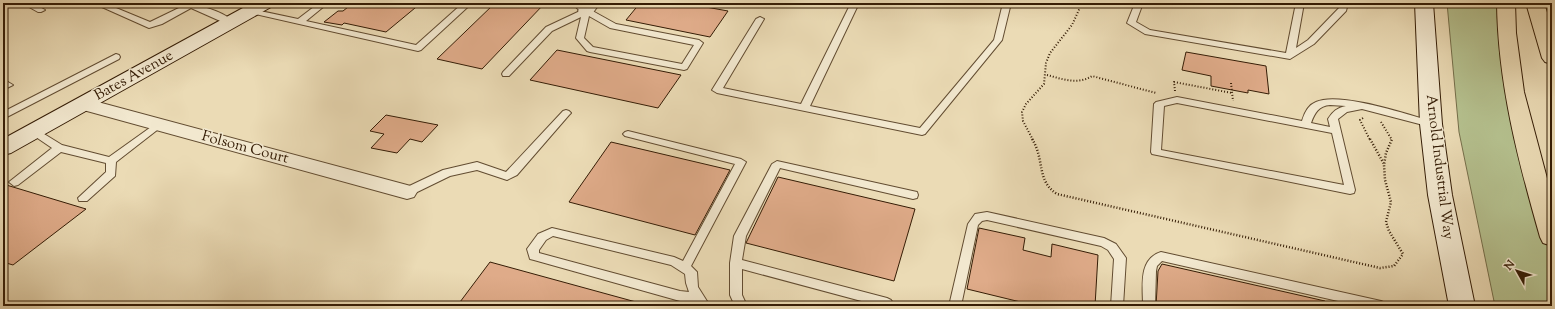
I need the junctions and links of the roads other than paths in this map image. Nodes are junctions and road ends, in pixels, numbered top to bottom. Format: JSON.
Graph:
{"nodes":[{"id":1,"x":26,"y":3,"type":"edge"},
{"id":2,"x":97,"y":3,"type":"edge"},
{"id":3,"x":180,"y":3,"type":"edge"},
{"id":4,"x":210,"y":3,"type":"edge"},
{"id":5,"x":324,"y":3,"type":"edge"},
{"id":6,"x":468,"y":3,"type":"edge"},
{"id":7,"x":855,"y":3,"type":"edge"},
{"id":8,"x":1008,"y":3,"type":"edge"},
{"id":9,"x":1139,"y":3,"type":"edge"},
{"id":10,"x":1300,"y":3,"type":"edge"},
{"id":11,"x":1344,"y":3,"type":"edge"},
{"id":12,"x":1424,"y":3,"type":"edge"},
{"id":13,"x":1506,"y":3,"type":"edge"},
{"id":14,"x":1535,"y":3,"type":"edge"},
{"id":15,"x":189,"y":6,"type":"junction"},
{"id":16,"x":585,"y":6,"type":"edge"},
{"id":17,"x":258,"y":7,"type":"edge"},
{"id":18,"x":200,"y":8,"type":"junction"},
{"id":19,"x":41,"y":10,"type":"dead end"},
{"id":20,"x":760,"y":19,"type":"dead end"},
{"id":21,"x":230,"y":22,"type":"junction"},
{"id":22,"x":299,"y":22,"type":"junction"},
{"id":23,"x":1290,"y":56,"type":"junction"},
{"id":24,"x":116,"y":57,"type":"dead end"},
{"id":25,"x":1552,"y":58,"type":"edge"},
{"id":26,"x":506,"y":74,"type":"dead end"},
{"id":27,"x":3,"y":82,"type":"edge"},
{"id":28,"x":3,"y":87,"type":"edge"},
{"id":29,"x":83,"y":104,"type":"junction"},
{"id":30,"x":804,"y":108,"type":"junction"},
{"id":31,"x":566,"y":113,"type":"dead end"},
{"id":32,"x":1375,"y":113,"type":"junction"},
{"id":33,"x":3,"y":116,"type":"edge"},
{"id":34,"x":1431,"y":124,"type":"junction"},
{"id":35,"x":158,"y":125,"type":"junction"},
{"id":36,"x":1305,"y":125,"type":"junction"},
{"id":37,"x":1336,"y":131,"type":"junction"},
{"id":38,"x":33,"y":132,"type":"junction"},
{"id":39,"x":628,"y":134,"type":"dead end"},
{"id":40,"x":3,"y":148,"type":"edge"},
{"id":41,"x":59,"y":148,"type":"junction"},
{"id":42,"x":111,"y":160,"type":"junction"},
{"id":43,"x":14,"y":182,"type":"dead end"},
{"id":44,"x":407,"y":192,"type":"joint"},
{"id":45,"x":913,"y":195,"type":"dead end"},
{"id":46,"x":83,"y":198,"type":"dead end"},
{"id":47,"x":1552,"y":237,"type":"edge"},
{"id":48,"x":736,"y":263,"type":"junction"},
{"id":49,"x":685,"y":267,"type":"junction"},
{"id":50,"x":701,"y":302,"type":"edge"},
{"id":51,"x":887,"y":304,"type":"edge"},
{"id":52,"x":741,"y":306,"type":"edge"},
{"id":53,"x":955,"y":306,"type":"edge"},
{"id":54,"x":1117,"y":306,"type":"edge"},
{"id":55,"x":1149,"y":306,"type":"edge"},
{"id":56,"x":1381,"y":306,"type":"edge"},
{"id":57,"x":1462,"y":306,"type":"edge"}],
"edges":[{"from":1,"to":19,"type":"lane"},
{"from":2,"to":15,"type":"lane"},
{"from":3,"to":15,"type":"lane"},
{"from":4,"to":18,"type":"lane"},
{"from":5,"to":22,"type":"lane"},
{"from":6,"to":22,"type":"lane"},
{"from":7,"to":30,"type":"lane"},
{"from":8,"to":30,"type":"lane"},
{"from":9,"to":23,"type":"lane"},
{"from":10,"to":23,"type":"lane"},
{"from":11,"to":23,"type":"lane"},
{"from":12,"to":34,"type":"street","name":"Arnold Industrial Way"},
{"from":13,"to":47,"type":"highway"},
{"from":14,"to":25,"type":"highway"},
{"from":15,"to":18,"type":"lane"},
{"from":16,"to":16,"type":"lane"},
{"from":16,"to":26,"type":"lane"},
{"from":17,"to":21,"type":"street","name":"Bates Avenue"},
{"from":17,"to":22,"type":"lane"},
{"from":18,"to":21,"type":"lane"},
{"from":20,"to":30,"type":"lane"},
{"from":21,"to":29,"type":"street","name":"Bates Avenue"},
{"from":24,"to":33,"type":"lane"},
{"from":27,"to":28,"type":"lane"},
{"from":29,"to":35,"type":"street","name":"Folsom Court"},
{"from":29,"to":38,"type":"street","name":"Bates Avenue"},
{"from":31,"to":44,"type":"lane"},
{"from":32,"to":34,"type":"lane"},
{"from":32,"to":36,"type":"lane"},
{"from":32,"to":37,"type":"lane"},
{"from":34,"to":57,"type":"street","name":"Arnold Industrial Way"},
{"from":35,"to":42,"type":"lane"},
{"from":35,"to":44,"type":"street","name":"Folsom Court"},
{"from":36,"to":37,"type":"lane"},
{"from":36,"to":37,"type":"lane"},
{"from":38,"to":40,"type":"street","name":"Bates Avenue"},
{"from":38,"to":41,"type":"lane"},
{"from":39,"to":49,"type":"lane"},
{"from":41,"to":42,"type":"lane"},
{"from":41,"to":43,"type":"lane"},
{"from":42,"to":46,"type":"lane"},
{"from":45,"to":48,"type":"lane"},
{"from":48,"to":51,"type":"lane"},
{"from":48,"to":52,"type":"lane"},
{"from":49,"to":50,"type":"lane"},
{"from":49,"to":50,"type":"lane"},
{"from":53,"to":54,"type":"lane"},
{"from":55,"to":56,"type":"lane"}]}
